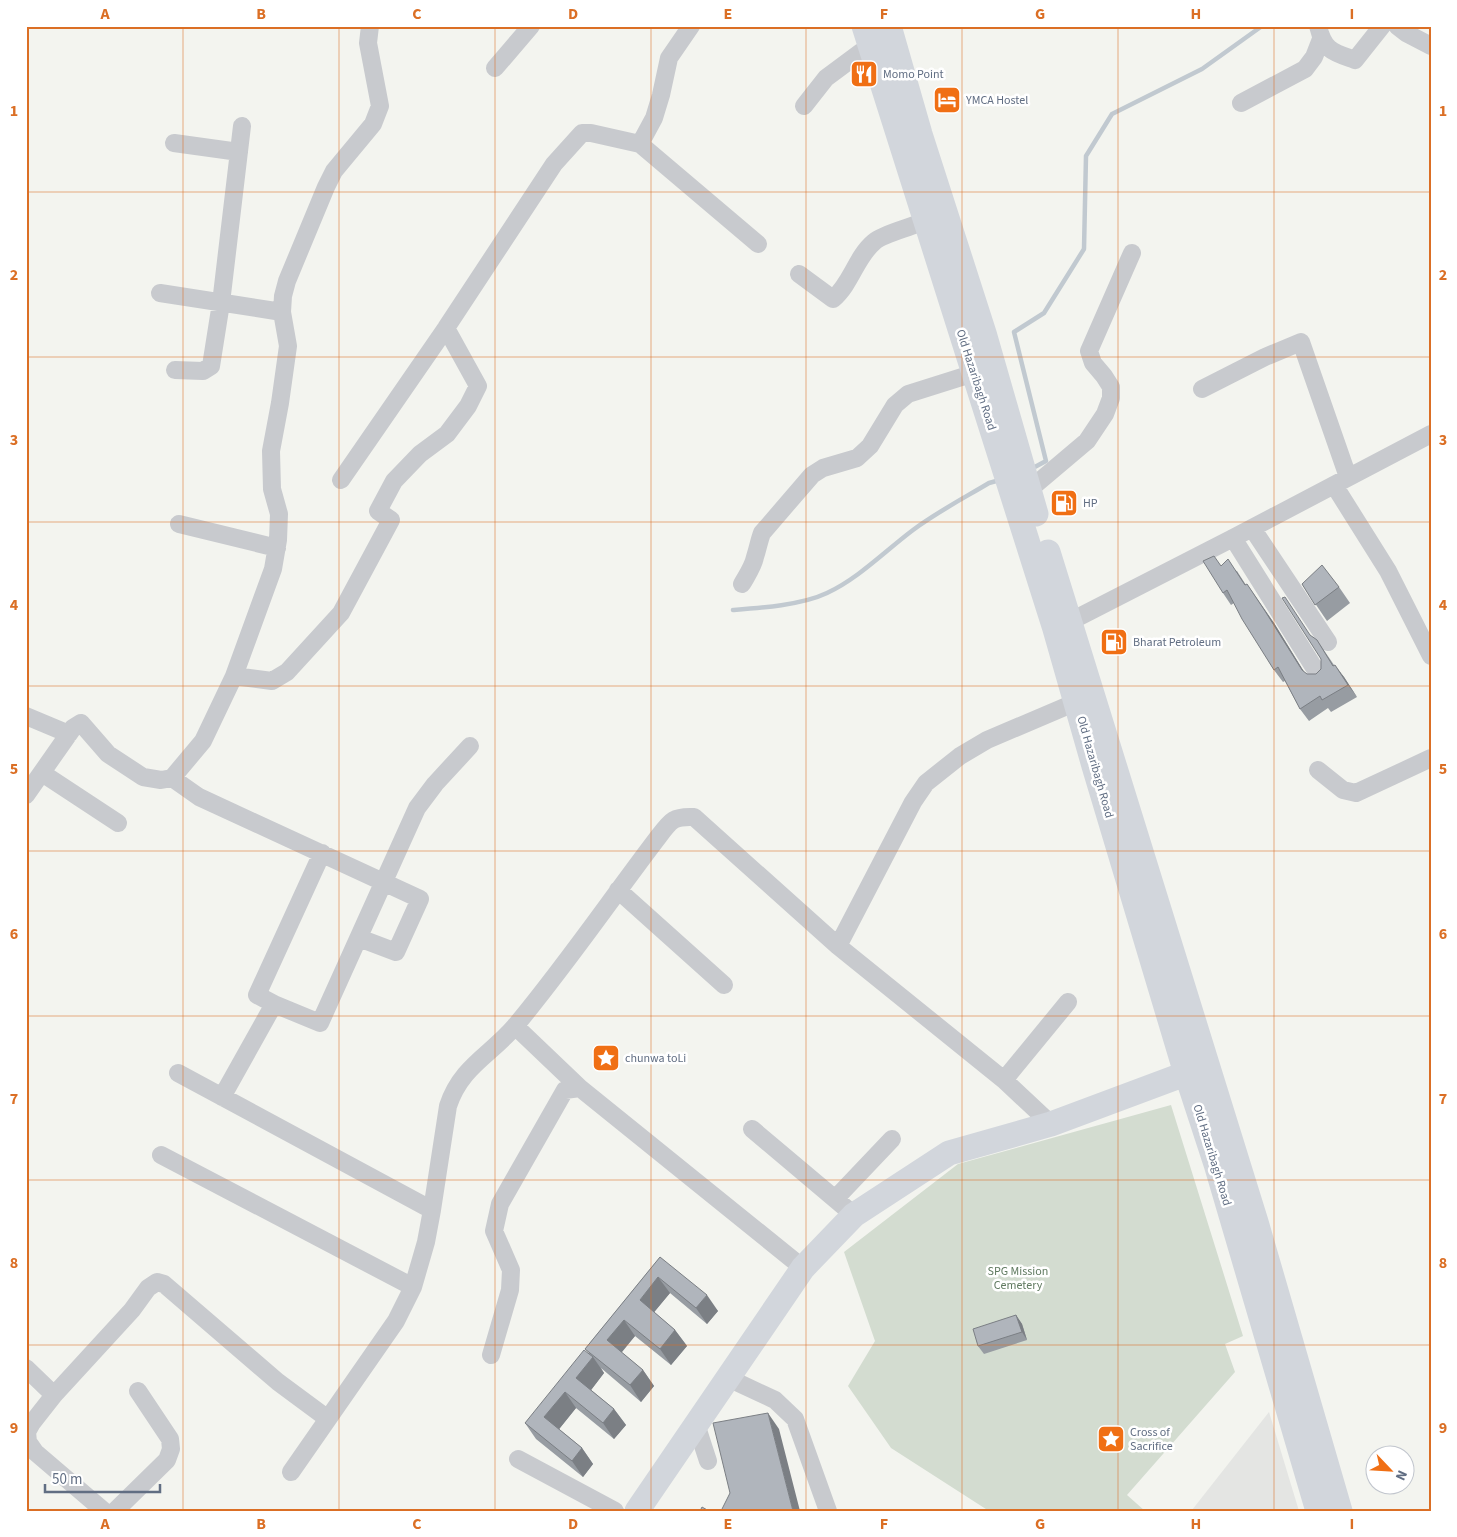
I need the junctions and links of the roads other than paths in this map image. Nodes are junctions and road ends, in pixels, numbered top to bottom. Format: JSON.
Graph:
{"nodes":[{"id":1,"x":370,"y":26,"type":"edge"},
{"id":2,"x":531,"y":26,"type":"edge"},
{"id":3,"x":691,"y":26,"type":"edge"},
{"id":4,"x":854,"y":26,"type":"edge"},
{"id":5,"x":864,"y":26,"type":"edge"},
{"id":6,"x":875,"y":26,"type":"edge"},
{"id":7,"x":889,"y":26,"type":"edge"},
{"id":8,"x":1382,"y":26,"type":"edge"},
{"id":9,"x":1397,"y":26,"type":"edge"},
{"id":10,"x":1320,"y":32,"type":"edge"},
{"id":11,"x":1431,"y":46,"type":"edge"},
{"id":12,"x":861,"y":52,"type":"junction"},
{"id":13,"x":495,"y":68,"type":"dead end"},
{"id":14,"x":1241,"y":103,"type":"dead end"},
{"id":15,"x":804,"y":106,"type":"dead end"},
{"id":16,"x":242,"y":126,"type":"dead end"},
{"id":17,"x":174,"y":143,"type":"dead end"},
{"id":18,"x":640,"y":144,"type":"junction"},
{"id":19,"x":239,"y":152,"type":"junction"},
{"id":20,"x":917,"y":224,"type":"junction"},
{"id":21,"x":758,"y":244,"type":"dead end"},
{"id":22,"x":1132,"y":253,"type":"dead end"},
{"id":23,"x":799,"y":274,"type":"dead end"},
{"id":24,"x":160,"y":293,"type":"dead end"},
{"id":25,"x":222,"y":302,"type":"junction"},
{"id":26,"x":282,"y":312,"type":"junction"},
{"id":27,"x":446,"y":328,"type":"junction"},
{"id":28,"x":175,"y":370,"type":"dead end"},
{"id":29,"x":965,"y":376,"type":"junction"},
{"id":30,"x":1202,"y":389,"type":"dead end"},
{"id":31,"x":1431,"y":434,"type":"edge"},
{"id":32,"x":1013,"y":477,"type":"junction"},
{"id":33,"x":341,"y":480,"type":"dead end"},
{"id":34,"x":1341,"y":481,"type":"junction"},
{"id":35,"x":180,"y":524,"type":"dead end"},
{"id":36,"x":1252,"y":528,"type":"junction"},
{"id":37,"x":1234,"y":538,"type":"junction"},
{"id":38,"x":276,"y":548,"type":"junction"},
{"id":39,"x":742,"y":584,"type":"dead end"},
{"id":40,"x":1071,"y":621,"type":"junction"},
{"id":41,"x":1328,"y":642,"type":"dead end"},
{"id":42,"x":1431,"y":656,"type":"edge"},
{"id":43,"x":234,"y":676,"type":"junction"},
{"id":44,"x":1320,"y":677,"type":"edge"},
{"id":45,"x":1066,"y":706,"type":"junction"},
{"id":46,"x":26,"y":716,"type":"edge"},
{"id":47,"x":69,"y":734,"type":"junction"},
{"id":48,"x":470,"y":746,"type":"dead end"},
{"id":49,"x":1431,"y":758,"type":"edge"},
{"id":50,"x":1318,"y":770,"type":"dead end"},
{"id":51,"x":42,"y":773,"type":"junction"},
{"id":52,"x":172,"y":778,"type":"junction"},
{"id":53,"x":26,"y":796,"type":"edge"},
{"id":54,"x":118,"y":823,"type":"dead end"},
{"id":55,"x":322,"y":853,"type":"junction"},
{"id":56,"x":385,"y":881,"type":"junction"},
{"id":57,"x":618,"y":890,"type":"junction"},
{"id":58,"x":359,"y":938,"type":"junction"},
{"id":59,"x":838,"y":946,"type":"junction"},
{"id":60,"x":724,"y":985,"type":"dead end"},
{"id":61,"x":1068,"y":1002,"type":"dead end"},
{"id":62,"x":274,"y":1004,"type":"junction"},
{"id":63,"x":515,"y":1026,"type":"junction"},
{"id":64,"x":1191,"y":1069,"type":"junction"},
{"id":65,"x":178,"y":1074,"type":"dead end"},
{"id":66,"x":1004,"y":1080,"type":"junction"},
{"id":67,"x":580,"y":1088,"type":"junction"},
{"id":68,"x":222,"y":1097,"type":"junction"},
{"id":69,"x":1051,"y":1124,"type":"junction"},
{"id":70,"x":752,"y":1129,"type":"dead end"},
{"id":71,"x":892,"y":1139,"type":"dead end"},
{"id":72,"x":161,"y":1155,"type":"dead end"},
{"id":73,"x":835,"y":1199,"type":"junction"},
{"id":74,"x":432,"y":1210,"type":"junction"},
{"id":75,"x":854,"y":1215,"type":"junction"},
{"id":76,"x":803,"y":1268,"type":"junction"},
{"id":77,"x":413,"y":1287,"type":"junction"},
{"id":78,"x":490,"y":1355,"type":"dead end"},
{"id":79,"x":26,"y":1368,"type":"edge"},
{"id":80,"x":728,"y":1378,"type":"junction"},
{"id":81,"x":138,"y":1391,"type":"dead end"},
{"id":82,"x":54,"y":1395,"type":"junction"},
{"id":83,"x":328,"y":1419,"type":"junction"},
{"id":84,"x":696,"y":1424,"type":"junction"},
{"id":85,"x":518,"y":1460,"type":"dead end"},
{"id":86,"x":708,"y":1460,"type":"dead end"},
{"id":87,"x":291,"y":1472,"type":"dead end"},
{"id":88,"x":104,"y":1511,"type":"edge"},
{"id":89,"x":115,"y":1511,"type":"edge"},
{"id":90,"x":616,"y":1511,"type":"edge"},
{"id":91,"x":637,"y":1511,"type":"edge"},
{"id":92,"x":828,"y":1511,"type":"edge"},
{"id":93,"x":1307,"y":1511,"type":"edge"},
{"id":94,"x":1318,"y":1511,"type":"edge"},
{"id":95,"x":1329,"y":1511,"type":"edge"},
{"id":96,"x":1340,"y":1511,"type":"edge"}],
"edges":[{"from":1,"to":26,"type":"street"},
{"from":2,"to":13,"type":"street"},
{"from":3,"to":18,"type":"street"},
{"from":4,"to":12,"type":"street"},
{"from":5,"to":32,"type":"street","name":"Old Hazaribagh Road"},
{"from":6,"to":32,"type":"street","name":"Old Hazaribagh Road"},
{"from":7,"to":32,"type":"street"},
{"from":8,"to":10,"type":"street"},
{"from":9,"to":11,"type":"street"},
{"from":10,"to":14,"type":"street"},
{"from":12,"to":15,"type":"street"},
{"from":12,"to":20,"type":"street"},
{"from":16,"to":19,"type":"street"},
{"from":17,"to":19,"type":"street"},
{"from":18,"to":21,"type":"street"},
{"from":18,"to":27,"type":"street"},
{"from":19,"to":25,"type":"street"},
{"from":20,"to":23,"type":"street"},
{"from":20,"to":29,"type":"street"},
{"from":22,"to":32,"type":"street"},
{"from":24,"to":25,"type":"street"},
{"from":25,"to":26,"type":"street"},
{"from":25,"to":28,"type":"street"},
{"from":26,"to":38,"type":"street"},
{"from":27,"to":33,"type":"street"},
{"from":27,"to":43,"type":"street"},
{"from":29,"to":32,"type":"street"},
{"from":29,"to":39,"type":"street"},
{"from":30,"to":34,"type":"street"},
{"from":31,"to":34,"type":"street"},
{"from":32,"to":40,"type":"street"},
{"from":32,"to":45,"type":"street"},
{"from":32,"to":64,"type":"street","name":"Old Hazaribagh Road"},
{"from":34,"to":36,"type":"street"},
{"from":34,"to":42,"type":"street"},
{"from":35,"to":38,"type":"street"},
{"from":36,"to":37,"type":"street"},
{"from":36,"to":41,"type":"street"},
{"from":37,"to":40,"type":"street"},
{"from":37,"to":44,"type":"street"},
{"from":38,"to":43,"type":"street"},
{"from":40,"to":64,"type":"street"},
{"from":43,"to":52,"type":"street"},
{"from":45,"to":59,"type":"street"},
{"from":45,"to":64,"type":"street"},
{"from":46,"to":47,"type":"street"},
{"from":47,"to":51,"type":"street"},
{"from":47,"to":52,"type":"street"},
{"from":48,"to":56,"type":"street"},
{"from":49,"to":50,"type":"street"},
{"from":51,"to":53,"type":"street"},
{"from":51,"to":54,"type":"street"},
{"from":52,"to":55,"type":"street"},
{"from":55,"to":56,"type":"street"},
{"from":55,"to":62,"type":"street"},
{"from":56,"to":58,"type":"street"},
{"from":56,"to":58,"type":"street"},
{"from":57,"to":59,"type":"street"},
{"from":57,"to":60,"type":"street"},
{"from":57,"to":63,"type":"street"},
{"from":58,"to":62,"type":"street"},
{"from":59,"to":66,"type":"street"},
{"from":61,"to":66,"type":"street"},
{"from":62,"to":68,"type":"street"},
{"from":63,"to":67,"type":"street"},
{"from":63,"to":74,"type":"street"},
{"from":64,"to":69,"type":"street"},
{"from":64,"to":93,"type":"street"},
{"from":64,"to":94,"type":"street","name":"Old Hazaribagh Road"},
{"from":64,"to":95,"type":"street","name":"Old Hazaribagh Road"},
{"from":64,"to":96,"type":"street"},
{"from":65,"to":68,"type":"street"},
{"from":66,"to":69,"type":"street"},
{"from":67,"to":76,"type":"street"},
{"from":67,"to":78,"type":"street"},
{"from":68,"to":74,"type":"street"},
{"from":69,"to":75,"type":"street"},
{"from":70,"to":73,"type":"street"},
{"from":71,"to":73,"type":"street"},
{"from":72,"to":77,"type":"street"},
{"from":73,"to":75,"type":"street"},
{"from":74,"to":77,"type":"street"},
{"from":75,"to":76,"type":"street"},
{"from":76,"to":80,"type":"street"},
{"from":77,"to":83,"type":"street"},
{"from":79,"to":82,"type":"street"},
{"from":80,"to":84,"type":"street"},
{"from":80,"to":92,"type":"street"},
{"from":81,"to":89,"type":"street"},
{"from":82,"to":83,"type":"street"},
{"from":82,"to":88,"type":"street"},
{"from":83,"to":87,"type":"street"},
{"from":84,"to":86,"type":"street"},
{"from":84,"to":91,"type":"street"},
{"from":85,"to":90,"type":"street"}]}
